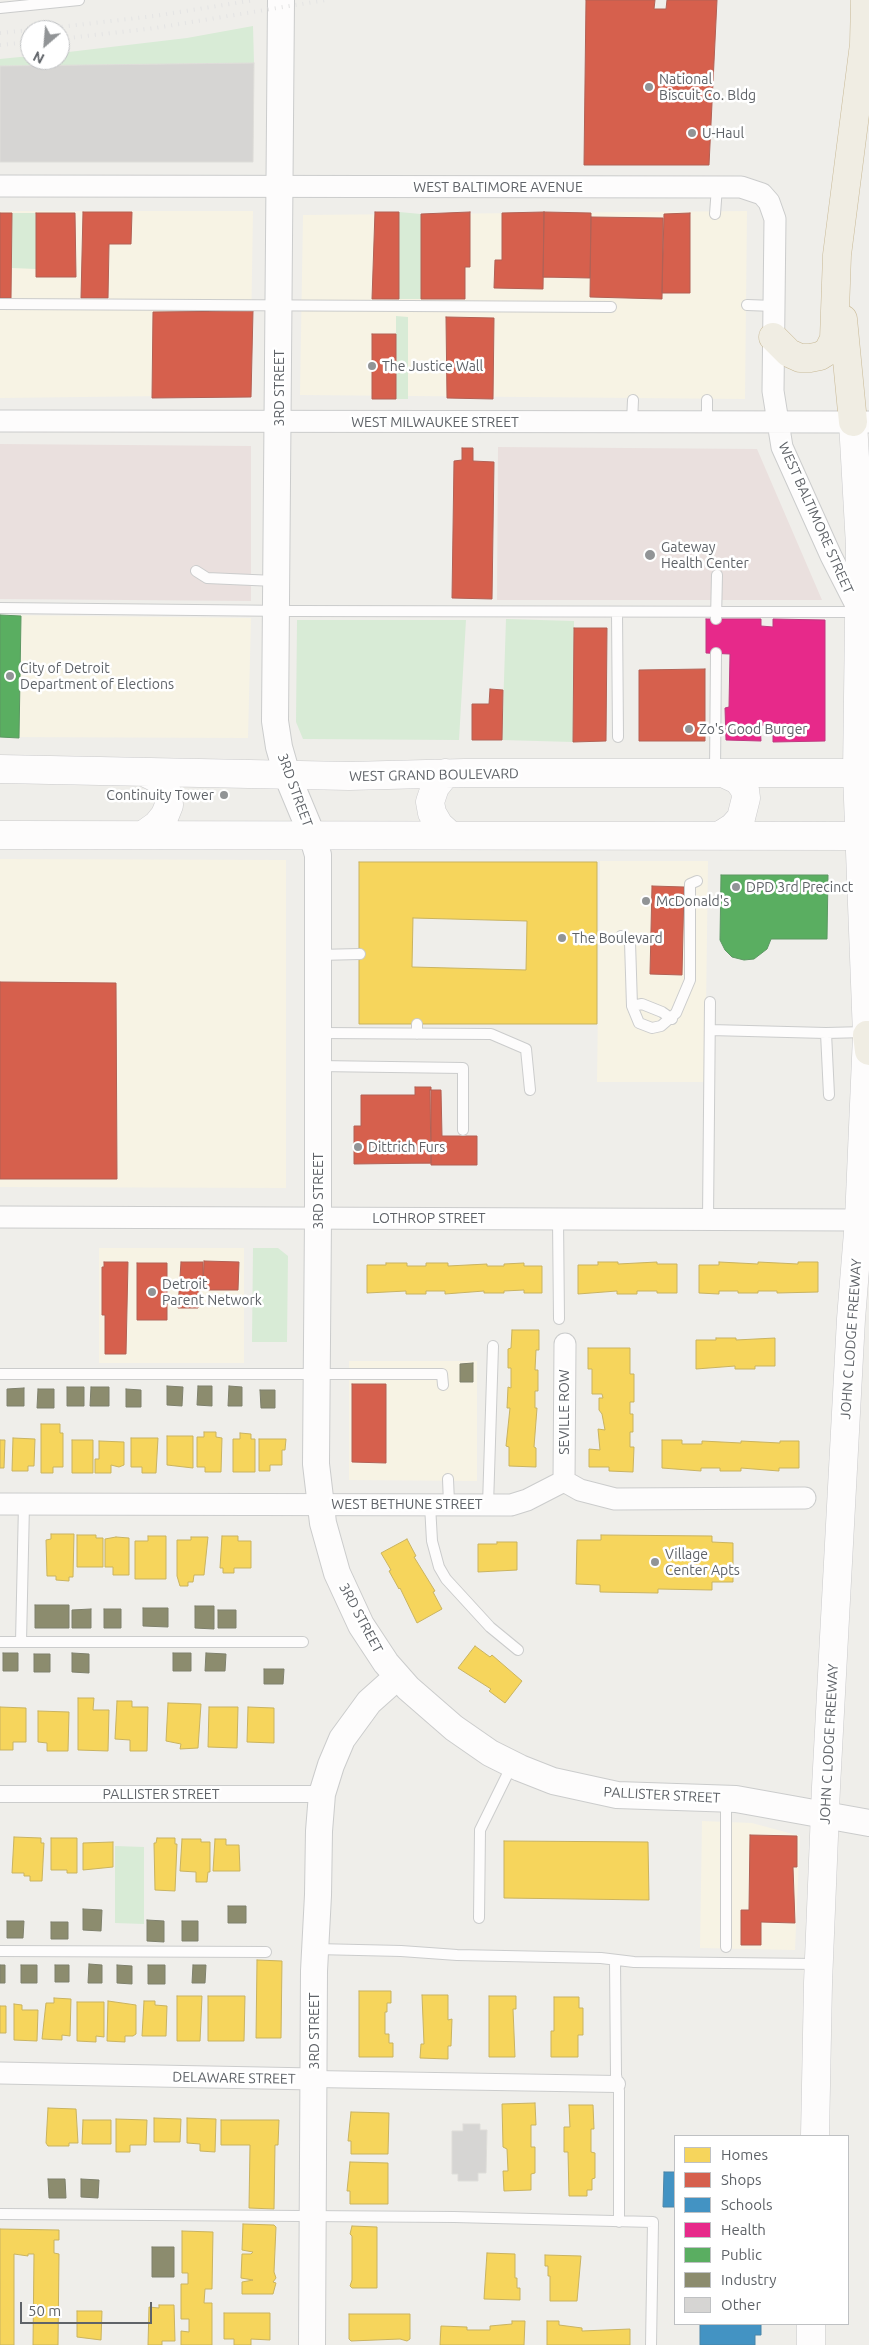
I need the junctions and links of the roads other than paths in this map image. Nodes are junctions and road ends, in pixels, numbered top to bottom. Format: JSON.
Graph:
{"nodes":[{"id":1,"x":79,"y":0,"type":"edge"},
{"id":2,"x":281,"y":0,"type":"edge"},
{"id":3,"x":865,"y":0,"type":"edge"},
{"id":4,"x":0,"y":8,"type":"edge"},
{"id":5,"x":0,"y":186,"type":"edge"},
{"id":6,"x":280,"y":186,"type":"junction"},
{"id":7,"x":717,"y":187,"type":"junction"},
{"id":8,"x":715,"y":214,"type":"dead end"},
{"id":9,"x":837,"y":255,"type":"junction"},
{"id":10,"x":0,"y":304,"type":"edge"},
{"id":11,"x":279,"y":305,"type":"junction"},
{"id":12,"x":747,"y":306,"type":"dead end"},
{"id":13,"x":774,"y":306,"type":"junction"},
{"id":14,"x":611,"y":307,"type":"dead end"},
{"id":15,"x":773,"y":337,"type":"junction"},
{"id":16,"x":633,"y":400,"type":"dead end"},
{"id":17,"x":706,"y":400,"type":"dead end"},
{"id":18,"x":0,"y":421,"type":"edge"},
{"id":19,"x":278,"y":422,"type":"junction"},
{"id":20,"x":632,"y":422,"type":"junction"},
{"id":21,"x":707,"y":422,"type":"junction"},
{"id":22,"x":777,"y":422,"type":"junction"},
{"id":23,"x":861,"y":422,"type":"edge"},
{"id":24,"x":196,"y":571,"type":"dead end"},
{"id":25,"x":716,"y":574,"type":"dead end"},
{"id":26,"x":277,"y":580,"type":"junction"},
{"id":27,"x":0,"y":608,"type":"edge"},
{"id":28,"x":276,"y":611,"type":"junction"},
{"id":29,"x":617,"y":612,"type":"junction"},
{"id":30,"x":860,"y":612,"type":"junction"},
{"id":31,"x":716,"y":616,"type":"junction"},
{"id":32,"x":716,"y":653,"type":"dead end"},
{"id":33,"x":618,"y":737,"type":"dead end"},
{"id":34,"x":0,"y":769,"type":"edge"},
{"id":35,"x":144,"y":772,"type":"junction"},
{"id":36,"x":446,"y":773,"type":"junction"},
{"id":37,"x":719,"y":773,"type":"junction"},
{"id":38,"x":863,"y":773,"type":"edge"},
{"id":39,"x":287,"y":775,"type":"junction"},
{"id":40,"x":0,"y":835,"type":"edge"},
{"id":41,"x":143,"y":835,"type":"junction"},
{"id":42,"x":312,"y":835,"type":"junction"},
{"id":43,"x":450,"y":835,"type":"junction"},
{"id":44,"x":719,"y":836,"type":"junction"},
{"id":45,"x":864,"y":836,"type":"edge"},
{"id":46,"x":697,"y":881,"type":"dead end"},
{"id":47,"x":864,"y":887,"type":"edge"},
{"id":48,"x":621,"y":936,"type":"dead end"},
{"id":49,"x":360,"y":954,"type":"dead end"},
{"id":50,"x":318,"y":955,"type":"junction"},
{"id":51,"x":710,"y":1002,"type":"dead end"},
{"id":52,"x":632,"y":1006,"type":"junction"},
{"id":53,"x":672,"y":1019,"type":"junction"},
{"id":54,"x":710,"y":1030,"type":"junction"},
{"id":55,"x":318,"y":1033,"type":"junction"},
{"id":56,"x":830,"y":1033,"type":"junction"},
{"id":57,"x":868,"y":1039,"type":"edge"},
{"id":58,"x":318,"y":1066,"type":"junction"},
{"id":59,"x":530,"y":1090,"type":"dead end"},
{"id":60,"x":829,"y":1095,"type":"dead end"},
{"id":61,"x":463,"y":1130,"type":"dead end"},
{"id":62,"x":0,"y":1217,"type":"edge"},
{"id":63,"x":318,"y":1218,"type":"junction"},
{"id":64,"x":558,"y":1219,"type":"junction"},
{"id":65,"x":708,"y":1219,"type":"junction"},
{"id":66,"x":858,"y":1220,"type":"junction"},
{"id":67,"x":559,"y":1319,"type":"dead end"},
{"id":68,"x":565,"y":1344,"type":"dead end"},
{"id":69,"x":493,"y":1346,"type":"dead end"},
{"id":70,"x":0,"y":1374,"type":"edge"},
{"id":71,"x":316,"y":1375,"type":"junction"},
{"id":72,"x":443,"y":1385,"type":"dead end"},
{"id":73,"x":448,"y":1480,"type":"dead end"},
{"id":74,"x":564,"y":1481,"type":"junction"},
{"id":75,"x":805,"y":1498,"type":"dead end"},
{"id":76,"x":0,"y":1504,"type":"edge"},
{"id":77,"x":24,"y":1504,"type":"junction"},
{"id":78,"x":319,"y":1504,"type":"junction"},
{"id":79,"x":440,"y":1504,"type":"junction"},
{"id":80,"x":488,"y":1505,"type":"junction"},
{"id":81,"x":0,"y":1642,"type":"edge"},
{"id":82,"x":21,"y":1642,"type":"junction"},
{"id":83,"x":303,"y":1642,"type":"dead end"},
{"id":84,"x":518,"y":1650,"type":"dead end"},
{"id":85,"x":397,"y":1677,"type":"junction"},
{"id":86,"x":513,"y":1764,"type":"junction"},
{"id":87,"x":0,"y":1794,"type":"edge"},
{"id":88,"x":322,"y":1794,"type":"junction"},
{"id":89,"x":726,"y":1798,"type":"junction"},
{"id":90,"x":825,"y":1815,"type":"junction"},
{"id":91,"x":869,"y":1823,"type":"edge"},
{"id":92,"x":479,"y":1918,"type":"dead end"},
{"id":93,"x":726,"y":1947,"type":"dead end"},
{"id":94,"x":316,"y":1949,"type":"junction"},
{"id":95,"x":0,"y":1951,"type":"edge"},
{"id":96,"x":266,"y":1952,"type":"dead end"},
{"id":97,"x":615,"y":1960,"type":"junction"},
{"id":98,"x":818,"y":1964,"type":"junction"},
{"id":99,"x":0,"y":2073,"type":"edge"},
{"id":100,"x":314,"y":2079,"type":"junction"},
{"id":101,"x":618,"y":2084,"type":"junction"},
{"id":102,"x":815,"y":2135,"type":"edge"},
{"id":103,"x":0,"y":2214,"type":"edge"},
{"id":104,"x":312,"y":2217,"type":"junction"},
{"id":105,"x":619,"y":2222,"type":"junction"},
{"id":106,"x":812,"y":2325,"type":"edge"},
{"id":107,"x":312,"y":2345,"type":"edge"},
{"id":108,"x":651,"y":2345,"type":"edge"},
{"id":109,"x":811,"y":2345,"type":"edge"}],
"edges":[{"from":1,"to":4,"type":"lane"},
{"from":2,"to":6,"type":"street","name":"3RD STREET"},
{"from":3,"to":9,"type":"highway"},
{"from":5,"to":6,"type":"street","name":"WEST BALTIMORE AVENUE"},
{"from":6,"to":7,"type":"street","name":"WEST BALTIMORE AVENUE"},
{"from":6,"to":11,"type":"street","name":"3RD STREET"},
{"from":7,"to":8,"type":"lane"},
{"from":7,"to":13,"type":"street","name":"WEST BALTIMORE AVENUE"},
{"from":9,"to":15,"type":"highway"},
{"from":9,"to":23,"type":"highway"},
{"from":10,"to":11,"type":"lane"},
{"from":11,"to":14,"type":"lane"},
{"from":11,"to":19,"type":"street","name":"3RD STREET"},
{"from":12,"to":13,"type":"lane"},
{"from":13,"to":15,"type":"street","name":"WEST BALTIMORE AVENUE"},
{"from":15,"to":22,"type":"street","name":"WEST BALTIMORE AVENUE"},
{"from":16,"to":20,"type":"lane"},
{"from":17,"to":21,"type":"lane"},
{"from":18,"to":19,"type":"street","name":"WEST MILWAUKEE STREET"},
{"from":19,"to":20,"type":"street","name":"WEST MILWAUKEE STREET"},
{"from":19,"to":26,"type":"street","name":"3RD STREET"},
{"from":20,"to":21,"type":"street","name":"WEST MILWAUKEE STREET"},
{"from":21,"to":22,"type":"street","name":"WEST MILWAUKEE STREET"},
{"from":22,"to":23,"type":"street","name":"WEST MILWAUKEE STREET"},
{"from":22,"to":30,"type":"street","name":"WEST BALTIMORE STREET"},
{"from":23,"to":30,"type":"main road","name":"JOHN C LODGE FREEWAY"},
{"from":24,"to":26,"type":"lane"},
{"from":25,"to":31,"type":"lane"},
{"from":26,"to":28,"type":"street","name":"3RD STREET"},
{"from":27,"to":28,"type":"lane"},
{"from":28,"to":29,"type":"lane"},
{"from":28,"to":39,"type":"street","name":"3RD STREET"},
{"from":29,"to":31,"type":"lane"},
{"from":29,"to":33,"type":"lane"},
{"from":30,"to":31,"type":"lane"},
{"from":30,"to":38,"type":"main road","name":"JOHN C LODGE FREEWAY"},
{"from":32,"to":37,"type":"lane"},
{"from":34,"to":35,"type":"main road","name":"WEST GRAND BOULEVARD"},
{"from":35,"to":39,"type":"main road","name":"WEST GRAND BOULEVARD"},
{"from":35,"to":41,"type":"main road"},
{"from":36,"to":37,"type":"main road","name":"WEST GRAND BOULEVARD"},
{"from":36,"to":39,"type":"main road","name":"WEST GRAND BOULEVARD"},
{"from":36,"to":43,"type":"main road"},
{"from":37,"to":38,"type":"main road","name":"WEST GRAND BOULEVARD"},
{"from":37,"to":44,"type":"main road"},
{"from":38,"to":45,"type":"main road","name":"JOHN C LODGE FREEWAY"},
{"from":39,"to":42,"type":"street","name":"3RD STREET"},
{"from":40,"to":41,"type":"main road"},
{"from":41,"to":42,"type":"main road"},
{"from":42,"to":43,"type":"main road"},
{"from":42,"to":50,"type":"street","name":"3RD STREET"},
{"from":43,"to":44,"type":"main road"},
{"from":44,"to":45,"type":"main road"},
{"from":45,"to":47,"type":"main road","name":"JOHN C LODGE FREEWAY"},
{"from":46,"to":53,"type":"lane"},
{"from":47,"to":57,"type":"main road","name":"JOHN C LODGE FREEWAY"},
{"from":48,"to":52,"type":"lane"},
{"from":49,"to":50,"type":"lane"},
{"from":50,"to":55,"type":"street","name":"3RD STREET"},
{"from":51,"to":54,"type":"lane"},
{"from":52,"to":53,"type":"lane"},
{"from":52,"to":53,"type":"lane"},
{"from":54,"to":56,"type":"lane"},
{"from":54,"to":65,"type":"lane"},
{"from":55,"to":58,"type":"street","name":"3RD STREET"},
{"from":55,"to":59,"type":"lane"},
{"from":56,"to":57,"type":"lane"},
{"from":56,"to":60,"type":"lane"},
{"from":57,"to":66,"type":"main road","name":"JOHN C LODGE FREEWAY"},
{"from":58,"to":61,"type":"lane"},
{"from":58,"to":63,"type":"street","name":"3RD STREET"},
{"from":62,"to":63,"type":"street","name":"LOTHROP STREET"},
{"from":63,"to":64,"type":"street","name":"LOTHROP STREET"},
{"from":63,"to":71,"type":"street","name":"3RD STREET"},
{"from":64,"to":65,"type":"street","name":"LOTHROP STREET"},
{"from":64,"to":67,"type":"lane"},
{"from":65,"to":66,"type":"street","name":"LOTHROP STREET"},
{"from":66,"to":90,"type":"main road","name":"JOHN C LODGE FREEWAY"},
{"from":68,"to":74,"type":"street","name":"SEVILLE ROW"},
{"from":69,"to":80,"type":"lane"},
{"from":70,"to":71,"type":"lane"},
{"from":71,"to":72,"type":"lane"},
{"from":71,"to":78,"type":"street","name":"3RD STREET"},
{"from":73,"to":79,"type":"lane"},
{"from":74,"to":75,"type":"street"},
{"from":74,"to":80,"type":"street","name":"WEST BETHUNE STREET"},
{"from":76,"to":77,"type":"street","name":"WEST BETHUNE STREET"},
{"from":77,"to":78,"type":"street","name":"WEST BETHUNE STREET"},
{"from":77,"to":82,"type":"lane"},
{"from":78,"to":79,"type":"street","name":"WEST BETHUNE STREET"},
{"from":78,"to":85,"type":"street","name":"3RD STREET"},
{"from":79,"to":80,"type":"street","name":"WEST BETHUNE STREET"},
{"from":79,"to":84,"type":"lane"},
{"from":81,"to":82,"type":"lane"},
{"from":82,"to":83,"type":"lane"},
{"from":85,"to":86,"type":"street","name":"PALLISTER STREET"},
{"from":85,"to":88,"type":"street","name":"3RD STREET"},
{"from":86,"to":89,"type":"street","name":"PALLISTER STREET"},
{"from":86,"to":92,"type":"lane"},
{"from":87,"to":88,"type":"street","name":"PALLISTER STREET"},
{"from":88,"to":94,"type":"street","name":"3RD STREET"},
{"from":89,"to":90,"type":"street","name":"PALLISTER STREET"},
{"from":89,"to":93,"type":"lane"},
{"from":90,"to":91,"type":"street","name":"PALLISTER STREET"},
{"from":90,"to":98,"type":"main road","name":"JOHN C LODGE FREEWAY"},
{"from":94,"to":97,"type":"lane"},
{"from":94,"to":100,"type":"street","name":"3RD STREET"},
{"from":95,"to":96,"type":"lane"},
{"from":97,"to":98,"type":"lane"},
{"from":97,"to":101,"type":"lane"},
{"from":98,"to":102,"type":"main road","name":"JOHN C LODGE FREEWAY"},
{"from":99,"to":100,"type":"street","name":"DELAWARE STREET"},
{"from":100,"to":101,"type":"street","name":"DELAWARE STREET"},
{"from":100,"to":104,"type":"street","name":"3RD STREET"},
{"from":101,"to":105,"type":"lane"},
{"from":103,"to":104,"type":"lane"},
{"from":104,"to":105,"type":"lane"},
{"from":104,"to":107,"type":"street","name":"3RD STREET"},
{"from":105,"to":108,"type":"lane"},
{"from":106,"to":109,"type":"main road"}]}
